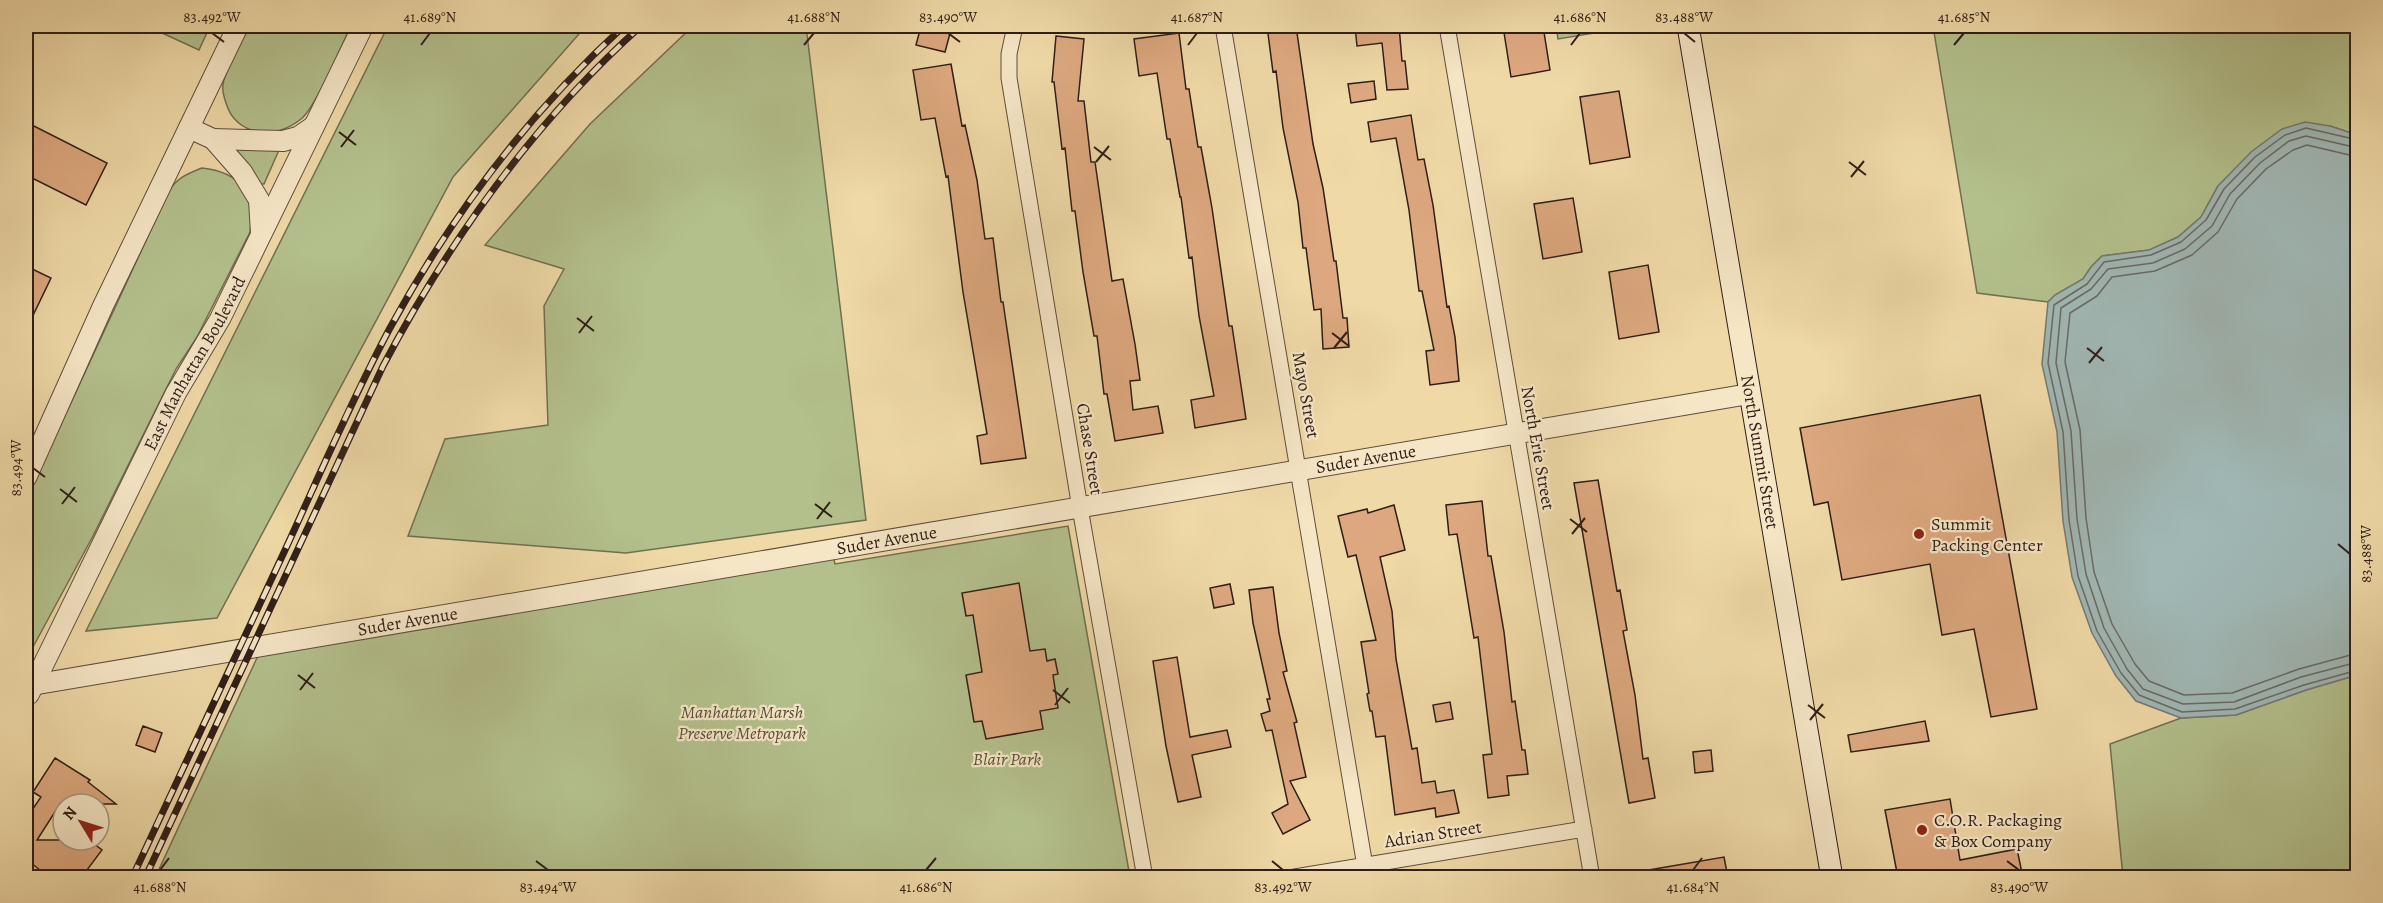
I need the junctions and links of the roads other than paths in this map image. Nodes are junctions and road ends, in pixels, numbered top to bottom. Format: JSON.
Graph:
{"nodes":[{"id":1,"x":238,"y":26,"type":"edge"},
{"id":2,"x":363,"y":26,"type":"edge"},
{"id":3,"x":1015,"y":26,"type":"edge"},
{"id":4,"x":1223,"y":26,"type":"edge"},
{"id":5,"x":1447,"y":26,"type":"edge"},
{"id":6,"x":1688,"y":26,"type":"edge"},
{"id":7,"x":314,"y":126,"type":"junction"},
{"id":8,"x":189,"y":128,"type":"junction"},
{"id":9,"x":213,"y":139,"type":"junction"},
{"id":10,"x":261,"y":233,"type":"junction"},
{"id":11,"x":1749,"y":394,"type":"junction"},
{"id":12,"x":1515,"y":434,"type":"junction"},
{"id":13,"x":1299,"y":470,"type":"junction"},
{"id":14,"x":26,"y":478,"type":"edge"},
{"id":15,"x":1080,"y":508,"type":"junction"},
{"id":16,"x":28,"y":690,"type":"edge"},
{"id":17,"x":1584,"y":829,"type":"junction"},
{"id":18,"x":1366,"y":871,"type":"edge"},
{"id":19,"x":1145,"y":878,"type":"edge"},
{"id":20,"x":1289,"y":878,"type":"edge"},
{"id":21,"x":1592,"y":878,"type":"edge"},
{"id":22,"x":1832,"y":878,"type":"edge"}],
"edges":[{"from":1,"to":8,"type":"street"},
{"from":2,"to":7,"type":"street","name":"East Manhattan Boulevard"},
{"from":3,"to":15,"type":"street","name":"Chase Street"},
{"from":4,"to":13,"type":"street","name":"Mayo Street"},
{"from":5,"to":12,"type":"street","name":"North Erie Street"},
{"from":6,"to":11,"type":"main road","name":"North Summit Street"},
{"from":7,"to":9,"type":"street"},
{"from":7,"to":10,"type":"street","name":"East Manhattan Boulevard"},
{"from":8,"to":9,"type":"street"},
{"from":8,"to":14,"type":"street"},
{"from":9,"to":10,"type":"street"},
{"from":10,"to":16,"type":"street","name":"East Manhattan Boulevard"},
{"from":11,"to":12,"type":"street","name":"Suder Avenue"},
{"from":11,"to":22,"type":"main road","name":"North Summit Street"},
{"from":12,"to":13,"type":"street","name":"Suder Avenue"},
{"from":12,"to":17,"type":"street","name":"North Erie Street"},
{"from":13,"to":15,"type":"street","name":"Suder Avenue"},
{"from":13,"to":18,"type":"street","name":"Mayo Street"},
{"from":15,"to":16,"type":"street","name":"Suder Avenue"},
{"from":15,"to":19,"type":"street","name":"Chase Street"},
{"from":17,"to":18,"type":"street","name":"Adrian Street"},
{"from":17,"to":21,"type":"street","name":"North Erie Street"},
{"from":18,"to":20,"type":"street","name":"Adrian Street"}]}
